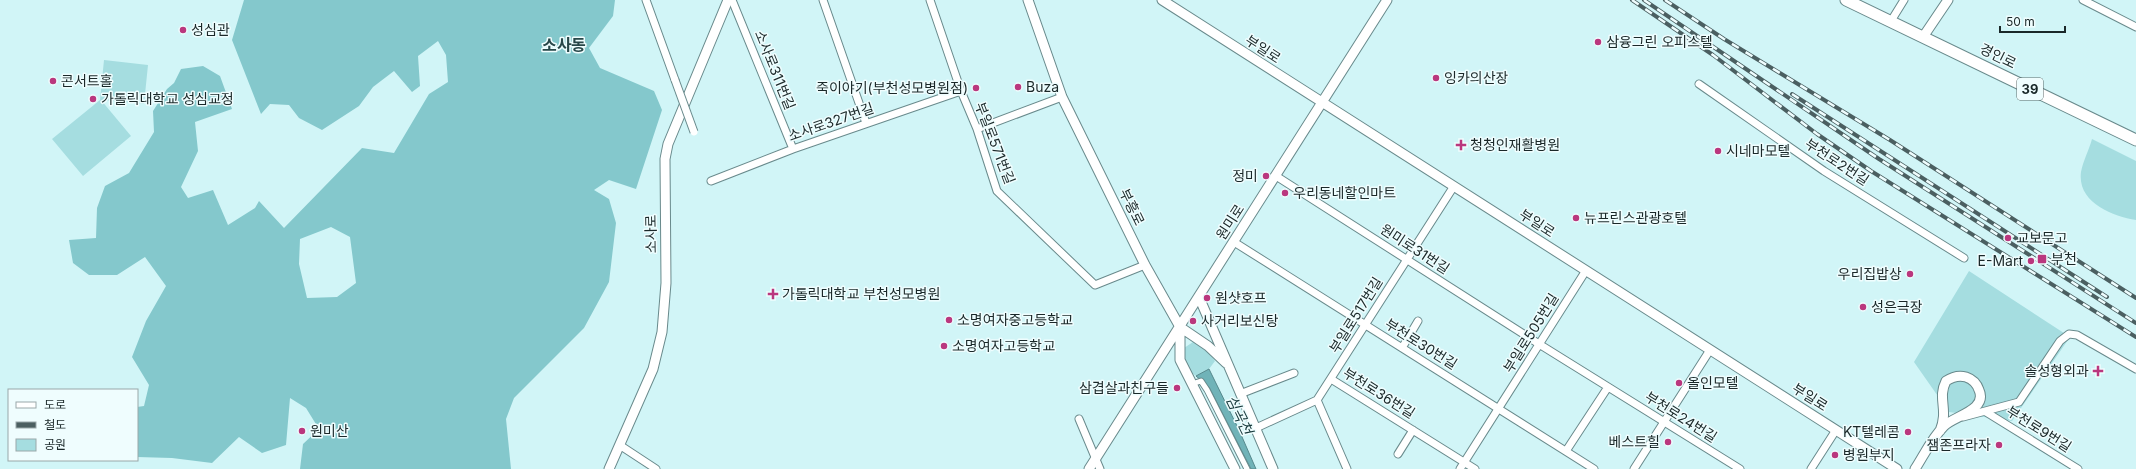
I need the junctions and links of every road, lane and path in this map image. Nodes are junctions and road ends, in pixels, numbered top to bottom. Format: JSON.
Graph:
{"nodes":[{"id":1,"x":646,"y":0,"type":"edge"},
{"id":2,"x":728,"y":0,"type":"edge"},
{"id":3,"x":732,"y":0,"type":"edge"},
{"id":4,"x":822,"y":0,"type":"edge"},
{"id":5,"x":930,"y":0,"type":"edge"},
{"id":6,"x":1028,"y":0,"type":"edge"},
{"id":7,"x":1162,"y":0,"type":"edge"},
{"id":8,"x":1387,"y":0,"type":"edge"},
{"id":9,"x":1846,"y":0,"type":"edge"},
{"id":10,"x":1904,"y":0,"type":"edge"},
{"id":11,"x":1948,"y":0,"type":"edge"},
{"id":12,"x":2083,"y":0,"type":"edge"},
{"id":13,"x":1891,"y":21,"type":"junction"},
{"id":14,"x":2136,"y":27,"type":"edge"},
{"id":15,"x":1923,"y":37,"type":"junction"},
{"id":16,"x":1699,"y":84,"type":"dead end"},
{"id":17,"x":961,"y":91,"type":"junction"},
{"id":18,"x":1062,"y":97,"type":"junction"},
{"id":19,"x":1322,"y":104,"type":"junction"},
{"id":20,"x":866,"y":123,"type":"junction"},
{"id":21,"x":977,"y":129,"type":"junction"},
{"id":22,"x":694,"y":132,"type":"dead end"},
{"id":23,"x":2136,"y":140,"type":"edge"},
{"id":24,"x":793,"y":149,"type":"junction"},
{"id":25,"x":1276,"y":176,"type":"junction"},
{"id":26,"x":711,"y":181,"type":"dead end"},
{"id":27,"x":1454,"y":186,"type":"junction"},
{"id":28,"x":1234,"y":242,"type":"junction"},
{"id":29,"x":1964,"y":258,"type":"dead end"},
{"id":30,"x":1407,"y":260,"type":"junction"},
{"id":31,"x":1145,"y":265,"type":"junction"},
{"id":32,"x":1585,"y":272,"type":"junction"},
{"id":33,"x":1199,"y":297,"type":"junction"},
{"id":34,"x":1418,"y":322,"type":"dead end"},
{"id":35,"x":1365,"y":325,"type":"junction"},
{"id":36,"x":1180,"y":327,"type":"junction"},
{"id":37,"x":1539,"y":344,"type":"junction"},
{"id":38,"x":1402,"y":348,"type":"junction"},
{"id":39,"x":1710,"y":350,"type":"junction"},
{"id":40,"x":1226,"y":363,"type":"junction"},
{"id":41,"x":2136,"y":369,"type":"edge"},
{"id":42,"x":1294,"y":373,"type":"dead end"},
{"id":43,"x":1331,"y":379,"type":"junction"},
{"id":44,"x":1195,"y":383,"type":"dead end"},
{"id":45,"x":1608,"y":387,"type":"junction"},
{"id":46,"x":1240,"y":394,"type":"junction"},
{"id":47,"x":1317,"y":400,"type":"junction"},
{"id":48,"x":1498,"y":409,"type":"junction"},
{"id":49,"x":1986,"y":412,"type":"junction"},
{"id":50,"x":1079,"y":419,"type":"dead end"},
{"id":51,"x":1953,"y":419,"type":"junction"},
{"id":52,"x":1664,"y":422,"type":"junction"},
{"id":53,"x":1256,"y":428,"type":"junction"},
{"id":54,"x":1413,"y":430,"type":"junction"},
{"id":55,"x":1836,"y":430,"type":"junction"},
{"id":56,"x":1940,"y":431,"type":"junction"},
{"id":57,"x":621,"y":446,"type":"junction"},
{"id":58,"x":1566,"y":451,"type":"junction"},
{"id":59,"x":1398,"y":454,"type":"dead end"},
{"id":60,"x":1095,"y":459,"type":"junction"},
{"id":61,"x":1464,"y":462,"type":"junction"},
{"id":62,"x":609,"y":469,"type":"edge"},
{"id":63,"x":656,"y":469,"type":"edge"},
{"id":64,"x":1089,"y":469,"type":"edge"},
{"id":65,"x":1100,"y":469,"type":"edge"},
{"id":66,"x":1235,"y":469,"type":"edge"},
{"id":67,"x":1247,"y":469,"type":"edge"},
{"id":68,"x":1273,"y":469,"type":"edge"},
{"id":69,"x":1346,"y":469,"type":"edge"},
{"id":70,"x":1460,"y":469,"type":"edge"},
{"id":71,"x":1475,"y":469,"type":"edge"},
{"id":72,"x":1594,"y":469,"type":"edge"},
{"id":73,"x":1634,"y":469,"type":"edge"},
{"id":74,"x":1740,"y":469,"type":"edge"},
{"id":75,"x":1811,"y":469,"type":"edge"},
{"id":76,"x":1897,"y":469,"type":"edge"},
{"id":77,"x":1915,"y":469,"type":"edge"},
{"id":78,"x":2078,"y":469,"type":"edge"}],
"edges":[{"from":1,"to":22,"type":"street","bridge":true},
{"from":2,"to":57,"type":"street","name":"소사로"},
{"from":3,"to":24,"type":"street","name":"소사로311번길"},
{"from":4,"to":20,"type":"street"},
{"from":5,"to":17,"type":"street","name":"부일로571번길"},
{"from":6,"to":18,"type":"street","name":"부흥로"},
{"from":7,"to":19,"type":"street","name":"부일로"},
{"from":8,"to":19,"type":"street","name":"원미로"},
{"from":9,"to":13,"type":"main road","name":"경인로","number":"39"},
{"from":10,"to":13,"type":"street"},
{"from":11,"to":15,"type":"street"},
{"from":12,"to":14,"type":"street"},
{"from":13,"to":15,"type":"main road","name":"경인로","number":"39"},
{"from":15,"to":23,"type":"main road","name":"경인로","number":"39"},
{"from":16,"to":29,"type":"street","name":"부천로2번길"},
{"from":17,"to":20,"type":"street","name":"소사로327번길"},
{"from":17,"to":21,"type":"street","name":"부일로571번길"},
{"from":18,"to":21,"type":"street"},
{"from":18,"to":31,"type":"street","name":"부흥로"},
{"from":19,"to":25,"type":"street","name":"원미로"},
{"from":19,"to":27,"type":"street","name":"부일로"},
{"from":20,"to":24,"type":"street","name":"소사로327번길"},
{"from":21,"to":31,"type":"street","name":"부일로571번길"},
{"from":24,"to":26,"type":"street","name":"소사로327번길"},
{"from":25,"to":28,"type":"street","name":"원미로"},
{"from":25,"to":30,"type":"street","name":"원미로31번길"},
{"from":27,"to":30,"type":"street","name":"부일로517번길"},
{"from":27,"to":32,"type":"street","name":"부일로"},
{"from":28,"to":33,"type":"street","name":"원미로"},
{"from":28,"to":35,"type":"street","name":"부천로30번길"},
{"from":30,"to":35,"type":"street","name":"부일로517번길"},
{"from":30,"to":37,"type":"street","name":"원미로31번길"},
{"from":31,"to":36,"type":"street","name":"부흥로"},
{"from":32,"to":37,"type":"street","name":"부일로505번길"},
{"from":32,"to":39,"type":"street","name":"부일로"},
{"from":33,"to":36,"type":"street","name":"원미로"},
{"from":33,"to":40,"type":"street","name":"부흥로"},
{"from":34,"to":38,"type":"street"},
{"from":35,"to":38,"type":"street","name":"부천로30번길"},
{"from":35,"to":43,"type":"street","name":"부일로517번길"},
{"from":36,"to":40,"type":"street","name":"부흥로"},
{"from":36,"to":60,"type":"street","name":"원미로"},
{"from":36,"to":66,"type":"street","name":"부흥로"},
{"from":37,"to":45,"type":"street","name":"부천로24번길"},
{"from":37,"to":48,"type":"street","name":"부일로505번길"},
{"from":38,"to":48,"type":"street","name":"부천로30번길"},
{"from":39,"to":52,"type":"street"},
{"from":39,"to":55,"type":"street","name":"부일로"},
{"from":40,"to":46,"type":"street","name":"부흥로"},
{"from":41,"to":49,"type":"street"},
{"from":42,"to":46,"type":"street"},
{"from":43,"to":47,"type":"street","name":"부일로517번길"},
{"from":43,"to":54,"type":"street","name":"부천로36번길"},
{"from":44,"to":67,"type":"street"},
{"from":45,"to":52,"type":"street","name":"부천로24번길"},
{"from":45,"to":58,"type":"street"},
{"from":46,"to":53,"type":"street","name":"부흥로"},
{"from":47,"to":53,"type":"street"},
{"from":47,"to":69,"type":"street"},
{"from":48,"to":58,"type":"street","name":"부천로30번길"},
{"from":48,"to":61,"type":"street","name":"부일로505번길"},
{"from":49,"to":51,"type":"street"},
{"from":49,"to":78,"type":"street","name":"부천로9번길"},
{"from":50,"to":60,"type":"street"},
{"from":51,"to":56,"type":"street"},
{"from":51,"to":56,"type":"street"},
{"from":52,"to":73,"type":"street"},
{"from":52,"to":74,"type":"street","name":"부천로24번길"},
{"from":53,"to":68,"type":"street","name":"부흥로"},
{"from":54,"to":59,"type":"street","name":"부천로36번길"},
{"from":54,"to":61,"type":"street","name":"부천로36번길"},
{"from":55,"to":75,"type":"street"},
{"from":55,"to":76,"type":"street","name":"부일로"},
{"from":56,"to":77,"type":"street"},
{"from":57,"to":62,"type":"street","name":"소사로"},
{"from":57,"to":63,"type":"street"},
{"from":58,"to":72,"type":"street","name":"부천로30번길"},
{"from":60,"to":64,"type":"street","name":"원미로"},
{"from":60,"to":65,"type":"street"},
{"from":61,"to":70,"type":"street","name":"부일로505번길"},
{"from":61,"to":71,"type":"street","name":"부천로36번길"}]}
